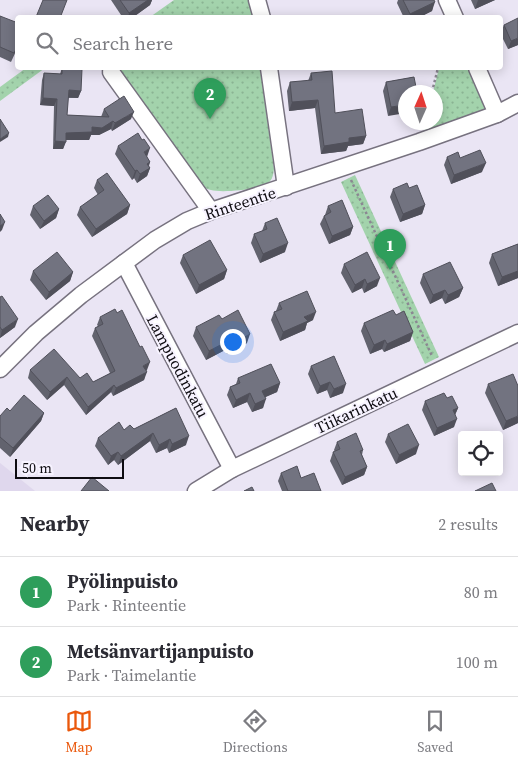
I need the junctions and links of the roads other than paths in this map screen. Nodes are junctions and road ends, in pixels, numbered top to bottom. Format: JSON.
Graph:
{"nodes":[{"id":1,"x":258,"y":0,"type":"edge"},
{"id":2,"x":447,"y":0,"type":"edge"},
{"id":3,"x":261,"y":15,"type":"edge"},
{"id":4,"x":453,"y":15,"type":"edge"},
{"id":5,"x":269,"y":70,"type":"edge"},
{"id":6,"x":478,"y":70,"type":"edge"},
{"id":7,"x":112,"y":72,"type":"dead end"},
{"id":8,"x":518,"y":103,"type":"edge"},
{"id":9,"x":497,"y":114,"type":"junction"},
{"id":10,"x":286,"y":187,"type":"junction"},
{"id":11,"x":211,"y":211,"type":"junction"},
{"id":12,"x":124,"y":263,"type":"junction"},
{"id":13,"x":518,"y":333,"type":"edge"},
{"id":14,"x":0,"y":369,"type":"edge"},
{"id":15,"x":232,"y":469,"type":"junction"},
{"id":16,"x":196,"y":491,"type":"edge"}],
"edges":[{"from":1,"to":3,"type":"street"},
{"from":2,"to":4,"type":"street"},
{"from":5,"to":10,"type":"street"},
{"from":6,"to":9,"type":"street"},
{"from":7,"to":11,"type":"street"},
{"from":8,"to":9,"type":"street","name":"Rinteentie"},
{"from":9,"to":10,"type":"street","name":"Rinteentie"},
{"from":10,"to":11,"type":"street","name":"Rinteentie"},
{"from":11,"to":12,"type":"street","name":"Rinteentie"},
{"from":12,"to":14,"type":"street","name":"Rinteentie"},
{"from":12,"to":15,"type":"street","name":"Lampuodinkatu"},
{"from":13,"to":15,"type":"street","name":"Tiikarinkatu"},
{"from":15,"to":16,"type":"street","name":"Tiikarinkatu"}]}
